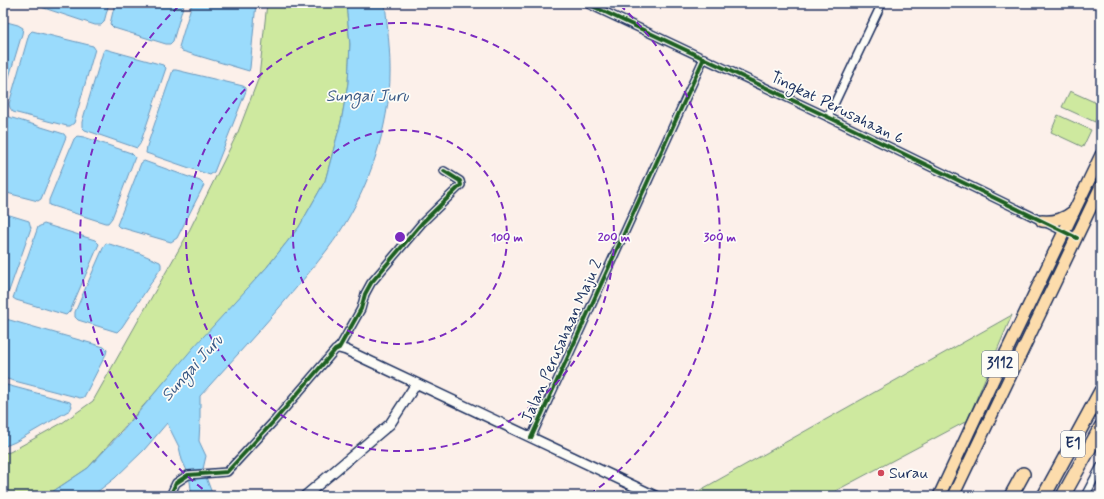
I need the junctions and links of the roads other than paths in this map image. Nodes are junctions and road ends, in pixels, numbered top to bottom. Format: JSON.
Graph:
{"nodes":[{"id":1,"x":586,"y":3,"type":"edge"},
{"id":2,"x":882,"y":3,"type":"edge"},
{"id":3,"x":704,"y":58,"type":"junction"},
{"id":4,"x":828,"y":117,"type":"junction"},
{"id":5,"x":1101,"y":156,"type":"edge"},
{"id":6,"x":444,"y":171,"type":"dead end"},
{"id":7,"x":1101,"y":186,"type":"edge"},
{"id":8,"x":1075,"y":210,"type":"junction"},
{"id":9,"x":1042,"y":221,"type":"junction"},
{"id":10,"x":1065,"y":232,"type":"junction"},
{"id":11,"x":1077,"y":238,"type":"junction"},
{"id":12,"x":339,"y":348,"type":"junction"},
{"id":13,"x":416,"y":384,"type":"junction"},
{"id":14,"x":1101,"y":391,"type":"edge"},
{"id":15,"x":1101,"y":427,"type":"edge"},
{"id":16,"x":532,"y":438,"type":"junction"},
{"id":17,"x":1101,"y":466,"type":"edge"},
{"id":18,"x":1023,"y":474,"type":"dead end"},
{"id":19,"x":641,"y":494,"type":"edge"},
{"id":20,"x":170,"y":496,"type":"edge"},
{"id":21,"x":305,"y":496,"type":"edge"},
{"id":22,"x":655,"y":496,"type":"edge"},
{"id":23,"x":939,"y":496,"type":"edge"},
{"id":24,"x":953,"y":496,"type":"edge"},
{"id":25,"x":1011,"y":496,"type":"edge"},
{"id":26,"x":1044,"y":496,"type":"edge"},
{"id":27,"x":1063,"y":496,"type":"edge"},
{"id":28,"x":1085,"y":496,"type":"edge"}],
"edges":[{"from":1,"to":3,"type":"street","name":"Tingkat Perusahaan 6"},
{"from":2,"to":4,"type":"street"},
{"from":3,"to":4,"type":"street","name":"Tingkat Perusahaan 6"},
{"from":3,"to":16,"type":"street","name":"Jalan Perusahaan Maju 2"},
{"from":4,"to":9,"type":"street","name":"Tingkat Perusahaan 6"},
{"from":5,"to":8,"type":"main road","number":"3112"},
{"from":6,"to":12,"type":"street"},
{"from":7,"to":11,"type":"main road"},
{"from":8,"to":9,"type":"main road"},
{"from":8,"to":10,"type":"main road","number":"3112"},
{"from":9,"to":10,"type":"street","name":"Tingkat Perusahaan 6"},
{"from":10,"to":11,"type":"street","name":"Tingkat Perusahaan 6"},
{"from":10,"to":23,"type":"main road","number":"3112"},
{"from":11,"to":24,"type":"main road","number":"3112"},
{"from":12,"to":13,"type":"street"},
{"from":12,"to":20,"type":"street"},
{"from":13,"to":16,"type":"street"},
{"from":13,"to":21,"type":"street"},
{"from":14,"to":26,"type":"highway","number":"E1"},
{"from":15,"to":27,"type":"highway","number":"E1"},
{"from":16,"to":19,"type":"street"},
{"from":17,"to":28,"type":"street"},
{"from":18,"to":25,"type":"highway"},
{"from":19,"to":22,"type":"street"}]}
